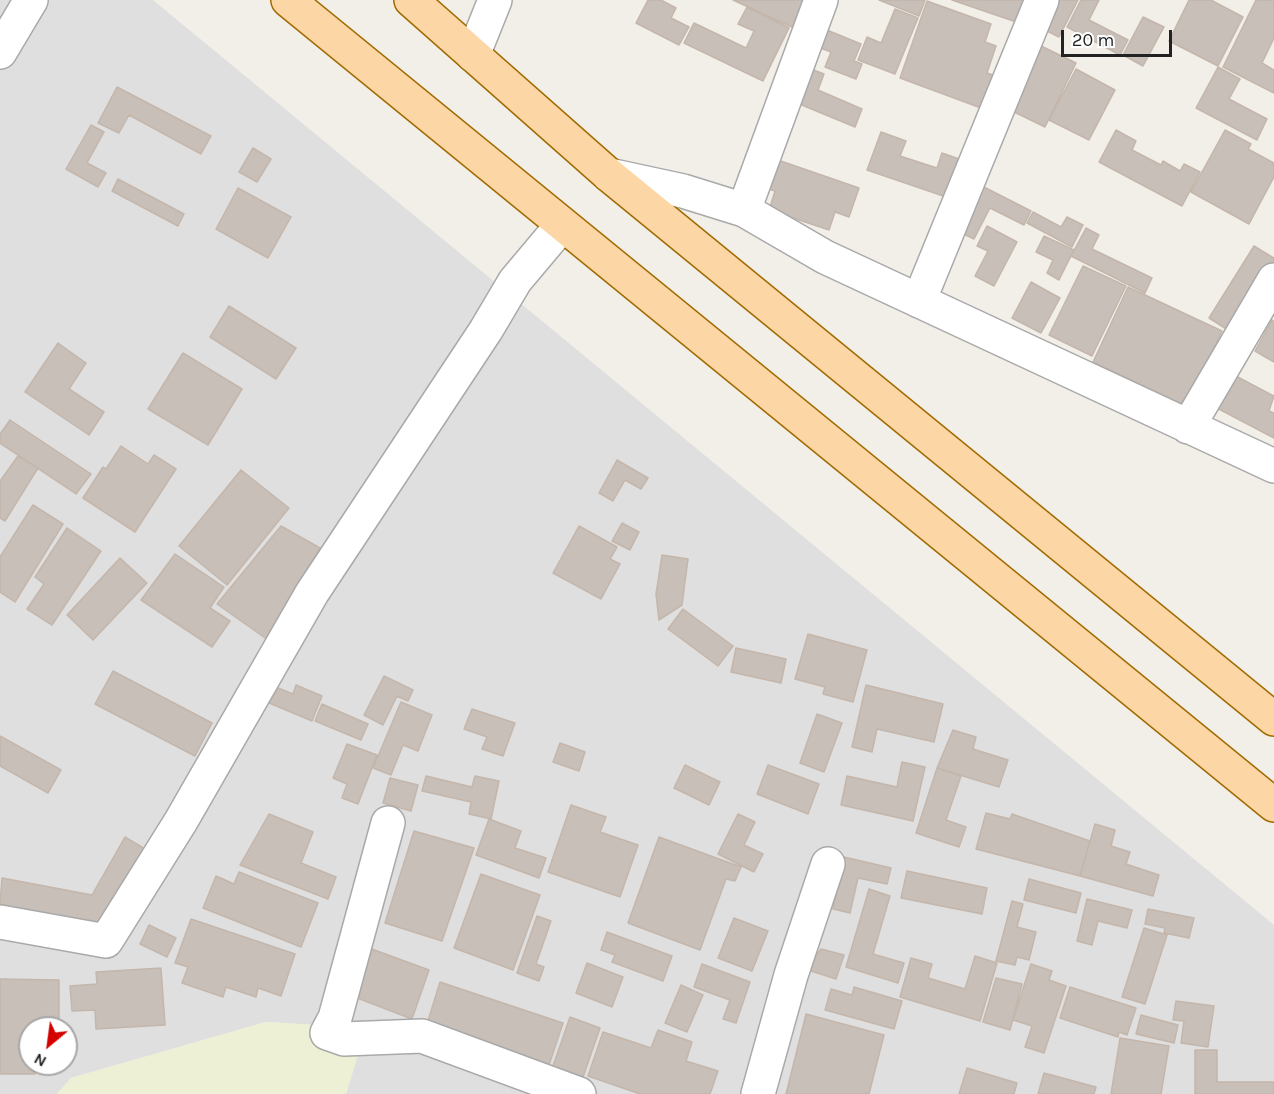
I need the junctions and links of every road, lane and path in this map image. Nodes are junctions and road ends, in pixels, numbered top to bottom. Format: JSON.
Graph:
{"nodes":[{"id":1,"x":31,"y":0,"type":"edge"},
{"id":2,"x":288,"y":0,"type":"edge"},
{"id":3,"x":411,"y":0,"type":"edge"},
{"id":4,"x":495,"y":0,"type":"edge"},
{"id":5,"x":821,"y":0,"type":"edge"},
{"id":6,"x":1042,"y":0,"type":"edge"},
{"id":7,"x":0,"y":52,"type":"edge"},
{"id":8,"x":473,"y":55,"type":"junction"},
{"id":9,"x":609,"y":175,"type":"junction"},
{"id":10,"x":744,"y":210,"type":"junction"},
{"id":11,"x":562,"y":225,"type":"junction"},
{"id":12,"x":1274,"y":280,"type":"edge"},
{"id":13,"x":919,"y":301,"type":"junction"},
{"id":14,"x":1188,"y":427,"type":"junction"},
{"id":15,"x":1274,"y":466,"type":"edge"},
{"id":16,"x":1274,"y":719,"type":"edge"},
{"id":17,"x":1274,"y":805,"type":"edge"},
{"id":18,"x":388,"y":823,"type":"dead end"},
{"id":19,"x":828,"y":864,"type":"dead end"},
{"id":20,"x":0,"y":922,"type":"edge"},
{"id":21,"x":506,"y":1082,"type":"edge"},
{"id":22,"x":579,"y":1094,"type":"edge"},
{"id":23,"x":758,"y":1094,"type":"edge"}],
"edges":[{"from":1,"to":7,"type":"street"},
{"from":2,"to":11,"type":"main road"},
{"from":3,"to":8,"type":"main road"},
{"from":4,"to":8,"type":"street"},
{"from":5,"to":10,"type":"street"},
{"from":6,"to":13,"type":"street"},
{"from":8,"to":9,"type":"main road"},
{"from":9,"to":10,"type":"street"},
{"from":9,"to":16,"type":"main road"},
{"from":10,"to":13,"type":"street"},
{"from":11,"to":17,"type":"main road"},
{"from":11,"to":20,"type":"street"},
{"from":12,"to":14,"type":"street"},
{"from":13,"to":14,"type":"street"},
{"from":14,"to":15,"type":"street"},
{"from":18,"to":21,"type":"street"},
{"from":19,"to":23,"type":"street"},
{"from":21,"to":22,"type":"street"}]}
